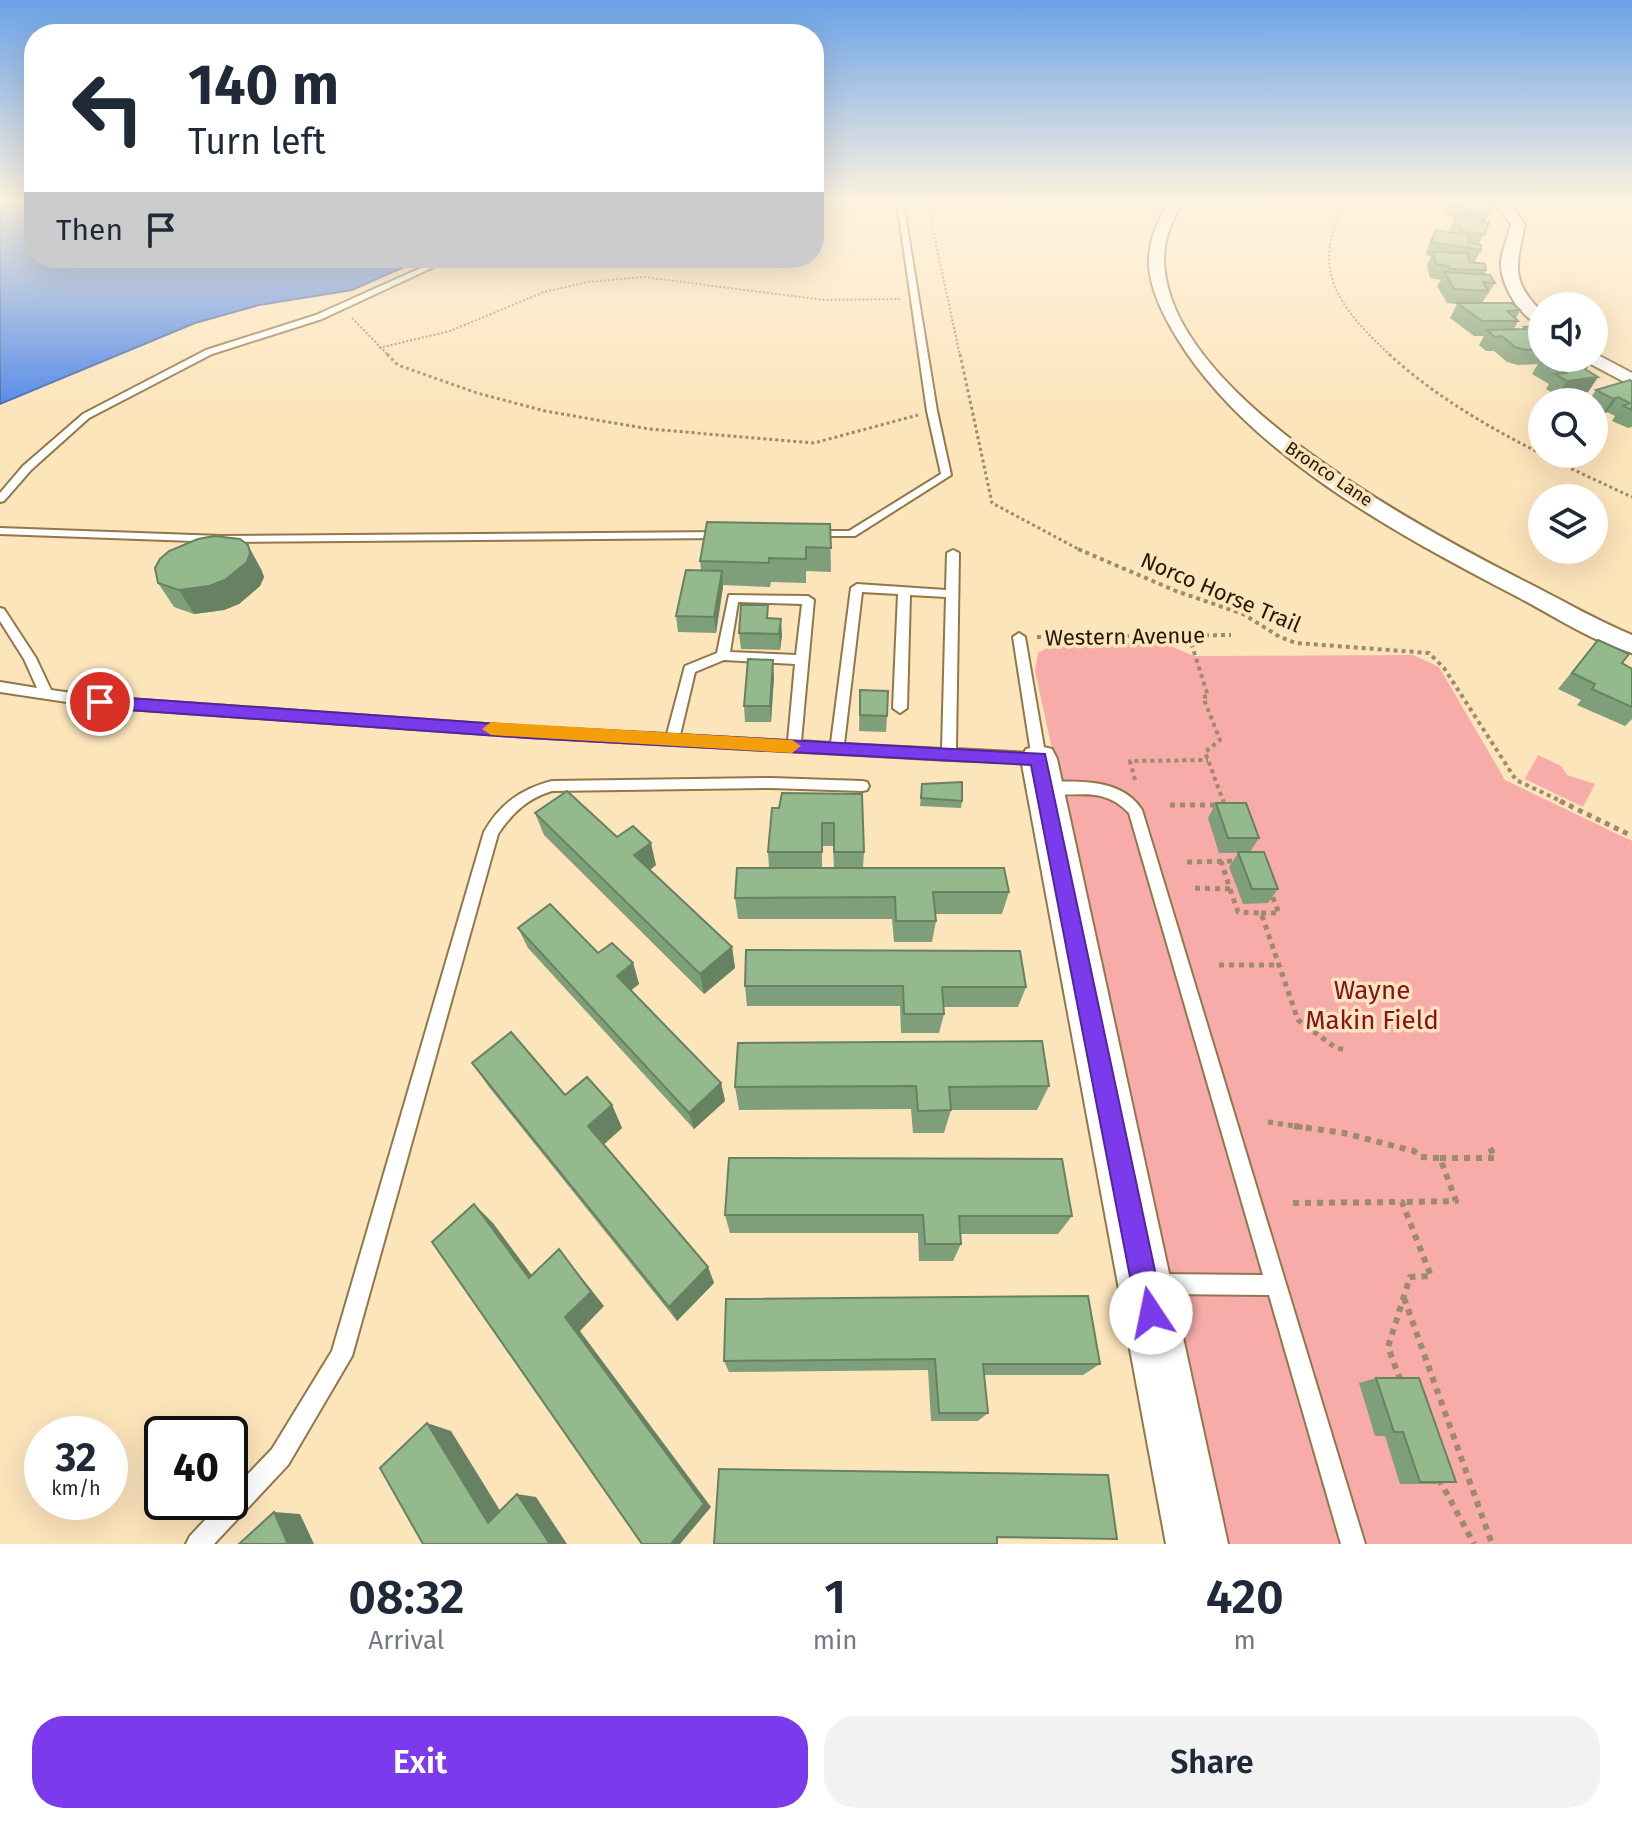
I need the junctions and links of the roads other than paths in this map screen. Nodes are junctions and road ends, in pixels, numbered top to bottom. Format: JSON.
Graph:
{"nodes":[{"id":1,"x":414,"y":274,"type":"edge"},
{"id":2,"x":911,"y":274,"type":"edge"},
{"id":3,"x":1159,"y":274,"type":"edge"},
{"id":4,"x":1510,"y":274,"type":"edge"},
{"id":5,"x":1528,"y":306,"type":"edge"},
{"id":6,"x":1608,"y":367,"type":"edge"},
{"id":7,"x":1632,"y":381,"type":"edge"},
{"id":8,"x":0,"y":499,"type":"edge"},
{"id":9,"x":0,"y":531,"type":"edge"},
{"id":10,"x":741,"y":534,"type":"edge"},
{"id":11,"x":804,"y":534,"type":"edge"},
{"id":12,"x":953,"y":553,"type":"dead end"},
{"id":13,"x":904,"y":591,"type":"junction"},
{"id":14,"x":951,"y":594,"type":"junction"},
{"id":15,"x":0,"y":612,"type":"edge"},
{"id":16,"x":1019,"y":637,"type":"road end"},
{"id":17,"x":1632,"y":645,"type":"edge"},
{"id":18,"x":723,"y":656,"type":"junction"},
{"id":19,"x":802,"y":660,"type":"junction"},
{"id":20,"x":0,"y":687,"type":"edge"},
{"id":21,"x":46,"y":694,"type":"junction"},
{"id":22,"x":900,"y":708,"type":"dead end"},
{"id":23,"x":673,"y":738,"type":"junction"},
{"id":24,"x":794,"y":747,"type":"junction"},
{"id":25,"x":837,"y":748,"type":"junction"},
{"id":26,"x":949,"y":755,"type":"junction"},
{"id":27,"x":1042,"y":774,"type":"junction"},
{"id":28,"x":862,"y":786,"type":"dead end"},
{"id":29,"x":1145,"y":1284,"type":"junction"},
{"id":30,"x":1275,"y":1285,"type":"junction"},
{"id":31,"x":198,"y":1544,"type":"edge"},
{"id":32,"x":1197,"y":1544,"type":"edge"},
{"id":33,"x":1353,"y":1544,"type":"edge"}],
"edges":[{"from":1,"to":8,"type":"lane"},
{"from":2,"to":11,"type":"lane"},
{"from":3,"to":17,"type":"street","name":"Bronco Lane"},
{"from":4,"to":5,"type":"street"},
{"from":6,"to":7,"type":"street"},
{"from":9,"to":10,"type":"lane"},
{"from":12,"to":14,"type":"lane"},
{"from":13,"to":14,"type":"lane"},
{"from":13,"to":22,"type":"lane"},
{"from":13,"to":25,"type":"lane"},
{"from":14,"to":26,"type":"lane"},
{"from":15,"to":21,"type":"lane"},
{"from":16,"to":27,"type":"lane"},
{"from":18,"to":19,"type":"lane"},
{"from":18,"to":19,"type":"lane"},
{"from":18,"to":23,"type":"lane"},
{"from":19,"to":24,"type":"lane"},
{"from":20,"to":21,"type":"lane"},
{"from":21,"to":23,"type":"lane"},
{"from":23,"to":24,"type":"lane"},
{"from":24,"to":25,"type":"lane"},
{"from":25,"to":26,"type":"lane"},
{"from":26,"to":27,"type":"lane"},
{"from":27,"to":29,"type":"street"},
{"from":27,"to":30,"type":"lane"},
{"from":28,"to":31,"type":"lane"},
{"from":29,"to":30,"type":"lane"},
{"from":29,"to":32,"type":"street"},
{"from":30,"to":33,"type":"lane"}]}
